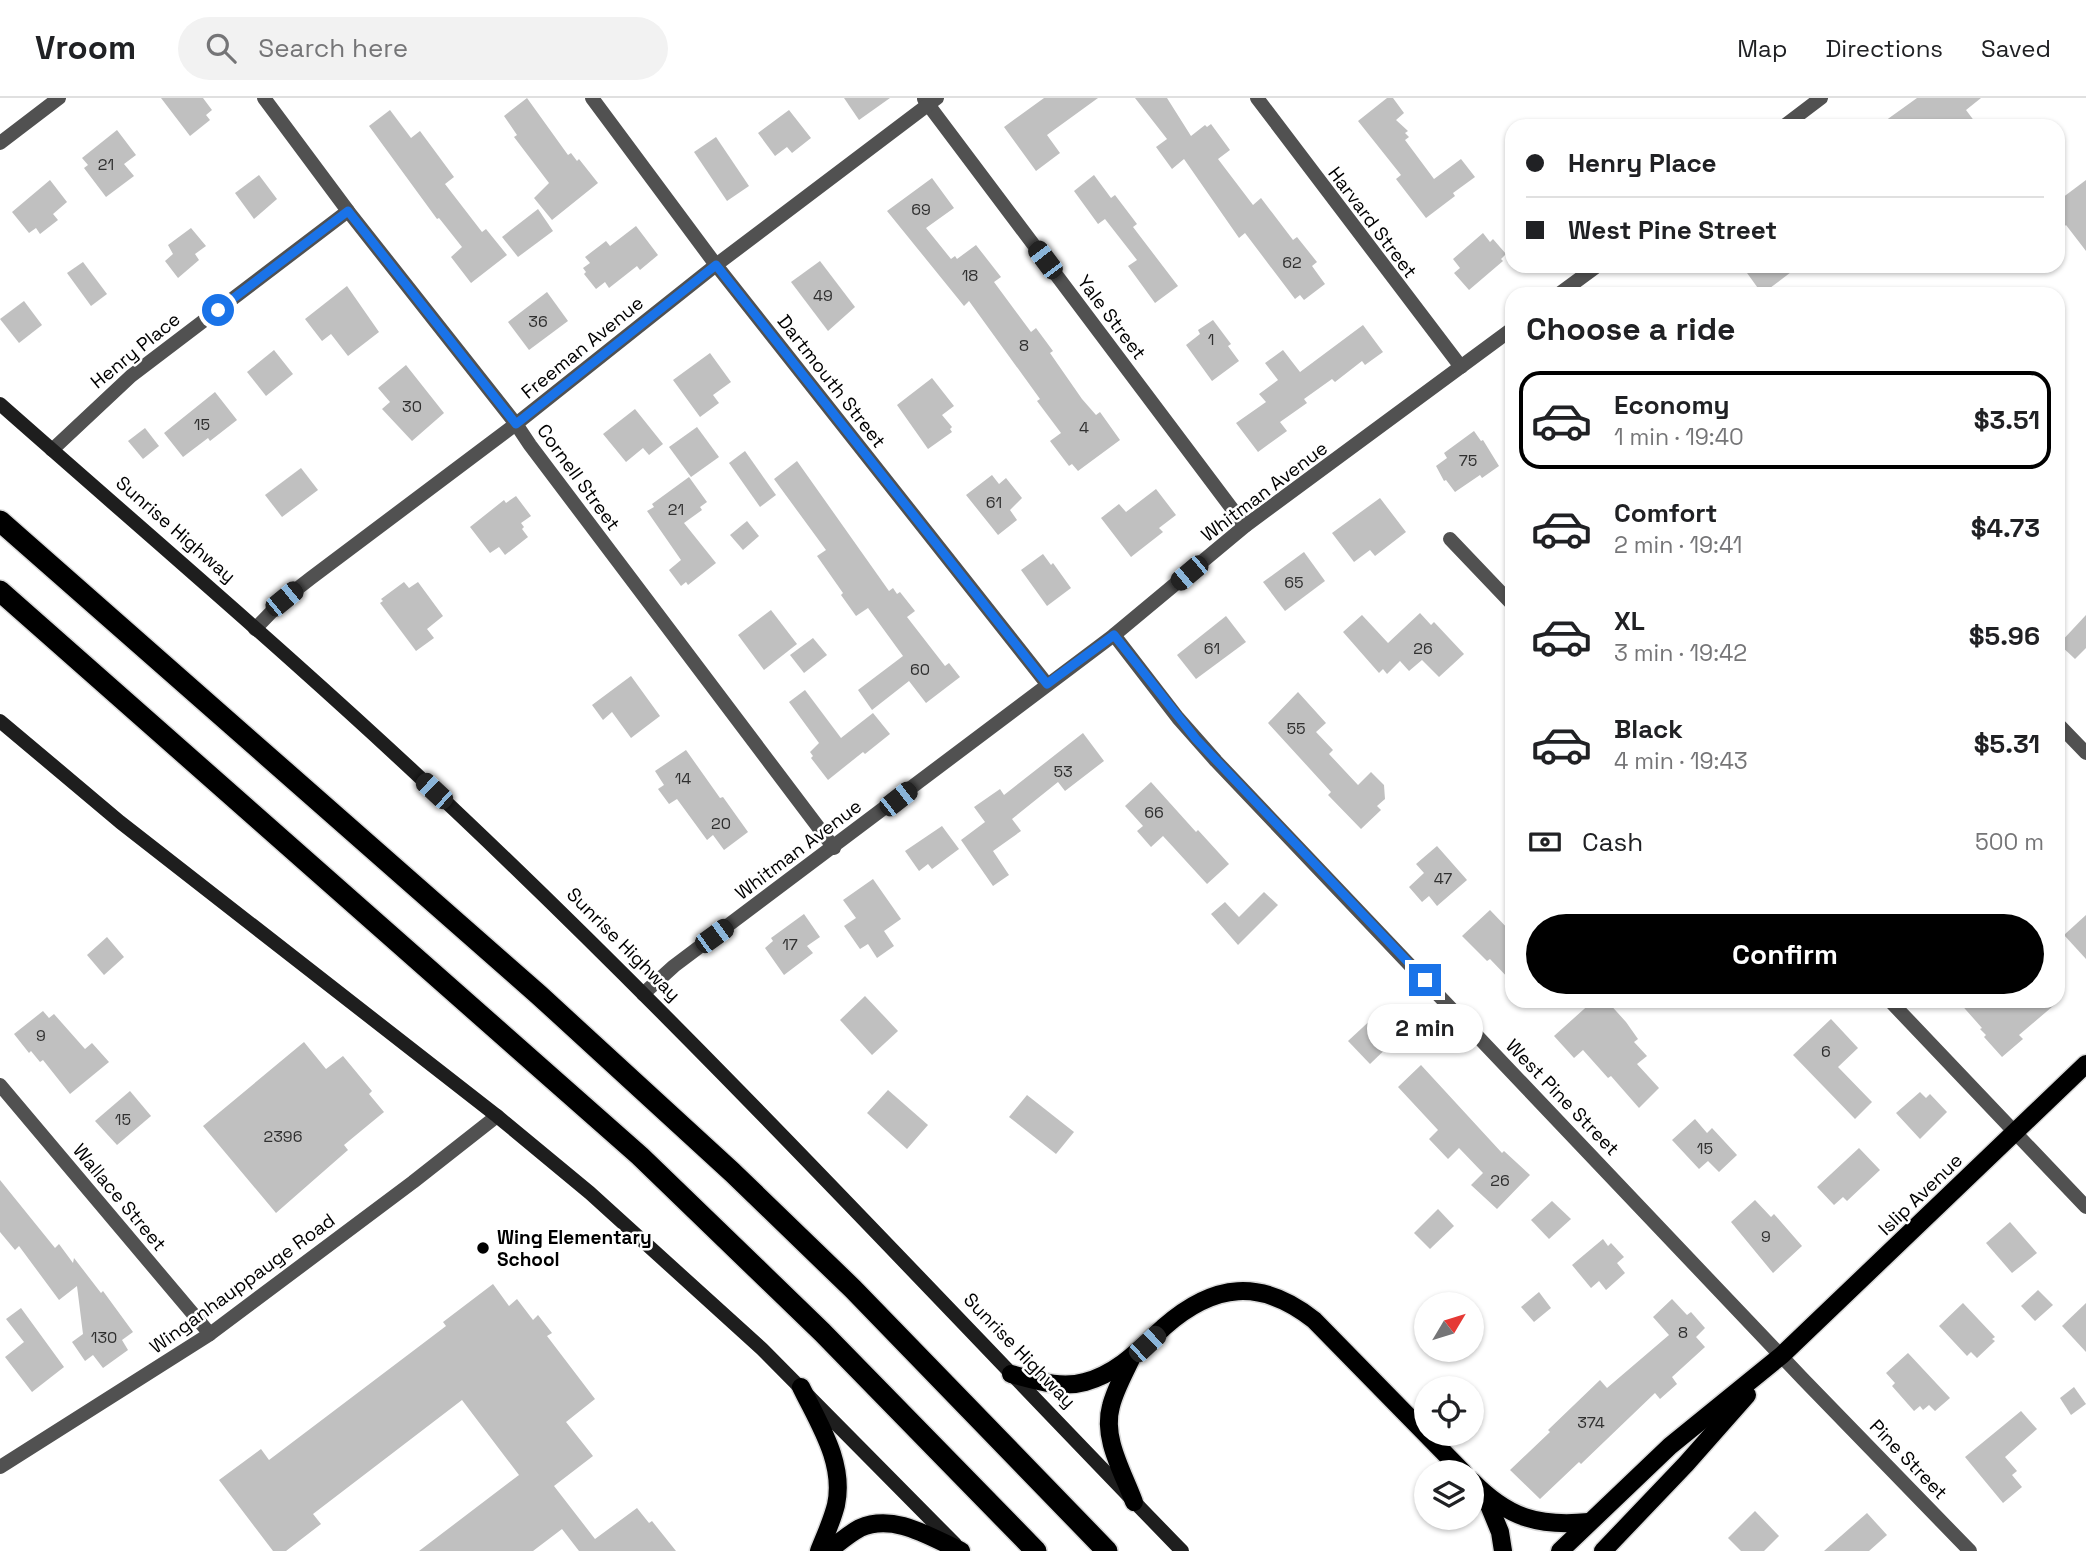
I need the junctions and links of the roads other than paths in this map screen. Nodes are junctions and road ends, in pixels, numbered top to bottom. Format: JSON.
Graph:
{"nodes":[{"id":1,"x":59,"y":98,"type":"edge"},
{"id":2,"x":264,"y":98,"type":"edge"},
{"id":3,"x":592,"y":98,"type":"edge"},
{"id":4,"x":1256,"y":98,"type":"edge"},
{"id":5,"x":1821,"y":98,"type":"edge"},
{"id":6,"x":929,"y":100,"type":"edge"},
{"id":7,"x":1793,"y":119,"type":"edge"},
{"id":8,"x":2,"y":139,"type":"edge"},
{"id":9,"x":348,"y":211,"type":"junction"},
{"id":10,"x":716,"y":265,"type":"junction"},
{"id":11,"x":1588,"y":273,"type":"edge"},
{"id":12,"x":1568,"y":287,"type":"edge"},
{"id":13,"x":1505,"y":334,"type":"edge"},
{"id":14,"x":1461,"y":367,"type":"junction"},
{"id":15,"x":0,"y":404,"type":"edge"},
{"id":16,"x":516,"y":424,"type":"junction"},
{"id":17,"x":52,"y":450,"type":"junction"},
{"id":18,"x":0,"y":521,"type":"edge"},
{"id":19,"x":1245,"y":526,"type":"junction"},
{"id":20,"x":1450,"y":539,"type":"dead end"},
{"id":21,"x":0,"y":591,"type":"edge"},
{"id":22,"x":1505,"y":597,"type":"edge"},
{"id":23,"x":255,"y":629,"type":"junction"},
{"id":24,"x":1114,"y":635,"type":"junction"},
{"id":25,"x":1047,"y":684,"type":"junction"},
{"id":26,"x":0,"y":721,"type":"edge"},
{"id":27,"x":2065,"y":731,"type":"edge"},
{"id":28,"x":2086,"y":753,"type":"edge"},
{"id":29,"x":834,"y":848,"type":"junction"},
{"id":30,"x":643,"y":994,"type":"junction"},
{"id":31,"x":1897,"y":1008,"type":"edge"},
{"id":32,"x":2086,"y":1064,"type":"edge"},
{"id":33,"x":0,"y":1085,"type":"edge"},
{"id":34,"x":497,"y":1116,"type":"junction"},
{"id":35,"x":2015,"y":1132,"type":"junction"},
{"id":36,"x":2086,"y":1207,"type":"edge"},
{"id":37,"x":209,"y":1334,"type":"junction"},
{"id":38,"x":1782,"y":1355,"type":"junction"},
{"id":39,"x":1130,"y":1359,"type":"junction"},
{"id":40,"x":1011,"y":1374,"type":"junction"},
{"id":41,"x":801,"y":1387,"type":"junction"},
{"id":42,"x":1819,"y":1394,"type":"joint"},
{"id":43,"x":1451,"y":1460,"type":"edge"},
{"id":44,"x":0,"y":1467,"type":"edge"},
{"id":45,"x":1484,"y":1491,"type":"edge"},
{"id":46,"x":1484,"y":1499,"type":"edge"},
{"id":47,"x":1134,"y":1502,"type":"junction"},
{"id":48,"x":1590,"y":1522,"type":"junction"},
{"id":49,"x":820,"y":1551,"type":"edge"},
{"id":50,"x":829,"y":1551,"type":"edge"},
{"id":51,"x":961,"y":1551,"type":"edge"},
{"id":52,"x":1036,"y":1551,"type":"edge"},
{"id":53,"x":1107,"y":1551,"type":"edge"},
{"id":54,"x":1182,"y":1551,"type":"edge"},
{"id":55,"x":1503,"y":1551,"type":"edge"},
{"id":56,"x":1560,"y":1551,"type":"edge"},
{"id":57,"x":1603,"y":1551,"type":"edge"},
{"id":58,"x":1970,"y":1551,"type":"edge"}],
"edges":[{"from":1,"to":8,"type":"street"},
{"from":2,"to":9,"type":"street","name":"Cornell Street"},
{"from":3,"to":10,"type":"street","name":"Dartmouth Street"},
{"from":4,"to":14,"type":"street","name":"Harvard Street"},
{"from":5,"to":7,"type":"street"},
{"from":6,"to":10,"type":"street","name":"Freeman Avenue"},
{"from":6,"to":19,"type":"street","name":"Yale Street"},
{"from":9,"to":16,"type":"street","name":"Cornell Street"},
{"from":9,"to":17,"type":"street","name":"Henry Place"},
{"from":10,"to":16,"type":"street","name":"Freeman Avenue"},
{"from":10,"to":25,"type":"street","name":"Dartmouth Street"},
{"from":11,"to":12,"type":"street"},
{"from":13,"to":14,"type":"street","name":"Whitman Avenue"},
{"from":14,"to":19,"type":"street","name":"Whitman Avenue"},
{"from":15,"to":17,"type":"main road","name":"Sunrise Highway"},
{"from":16,"to":23,"type":"street","name":"Freeman Avenue"},
{"from":16,"to":29,"type":"street","name":"Cornell Street"},
{"from":17,"to":23,"type":"main road","name":"Sunrise Highway"},
{"from":18,"to":53,"type":"highway"},
{"from":19,"to":24,"type":"street","name":"Whitman Avenue"},
{"from":20,"to":22,"type":"street"},
{"from":21,"to":52,"type":"highway"},
{"from":23,"to":30,"type":"main road","name":"Sunrise Highway"},
{"from":24,"to":25,"type":"street","name":"Whitman Avenue"},
{"from":24,"to":38,"type":"street","name":"West Pine Street"},
{"from":25,"to":29,"type":"street","name":"Whitman Avenue"},
{"from":26,"to":34,"type":"main road"},
{"from":27,"to":28,"type":"street"},
{"from":29,"to":30,"type":"street","name":"Whitman Avenue"},
{"from":30,"to":40,"type":"main road","name":"Sunrise Highway"},
{"from":31,"to":35,"type":"street"},
{"from":32,"to":35,"type":"main road","name":"Islip Avenue"},
{"from":33,"to":37,"type":"street","name":"Wallace Street"},
{"from":34,"to":37,"type":"street","name":"Winganhauppauge Road"},
{"from":34,"to":41,"type":"main road"},
{"from":35,"to":36,"type":"street"},
{"from":35,"to":38,"type":"main road","name":"Islip Avenue"},
{"from":37,"to":44,"type":"street","name":"Winganhauppauge Road"},
{"from":38,"to":42,"type":"street","name":"West Pine Street"},
{"from":38,"to":48,"type":"main road","name":"Islip Avenue"},
{"from":38,"to":57,"type":"main road","name":"Islip Avenue"},
{"from":39,"to":40,"type":"main road"},
{"from":39,"to":43,"type":"main road"},
{"from":39,"to":47,"type":"main road"},
{"from":40,"to":47,"type":"main road","name":"Sunrise Highway"},
{"from":41,"to":49,"type":"main road"},
{"from":41,"to":51,"type":"main road"},
{"from":42,"to":58,"type":"street","name":"Pine Street"},
{"from":45,"to":48,"type":"main road"},
{"from":46,"to":55,"type":"main road"},
{"from":47,"to":54,"type":"main road","name":"Sunrise Highway"},
{"from":48,"to":56,"type":"main road","name":"Islip Avenue"},
{"from":50,"to":51,"type":"main road"}]}
